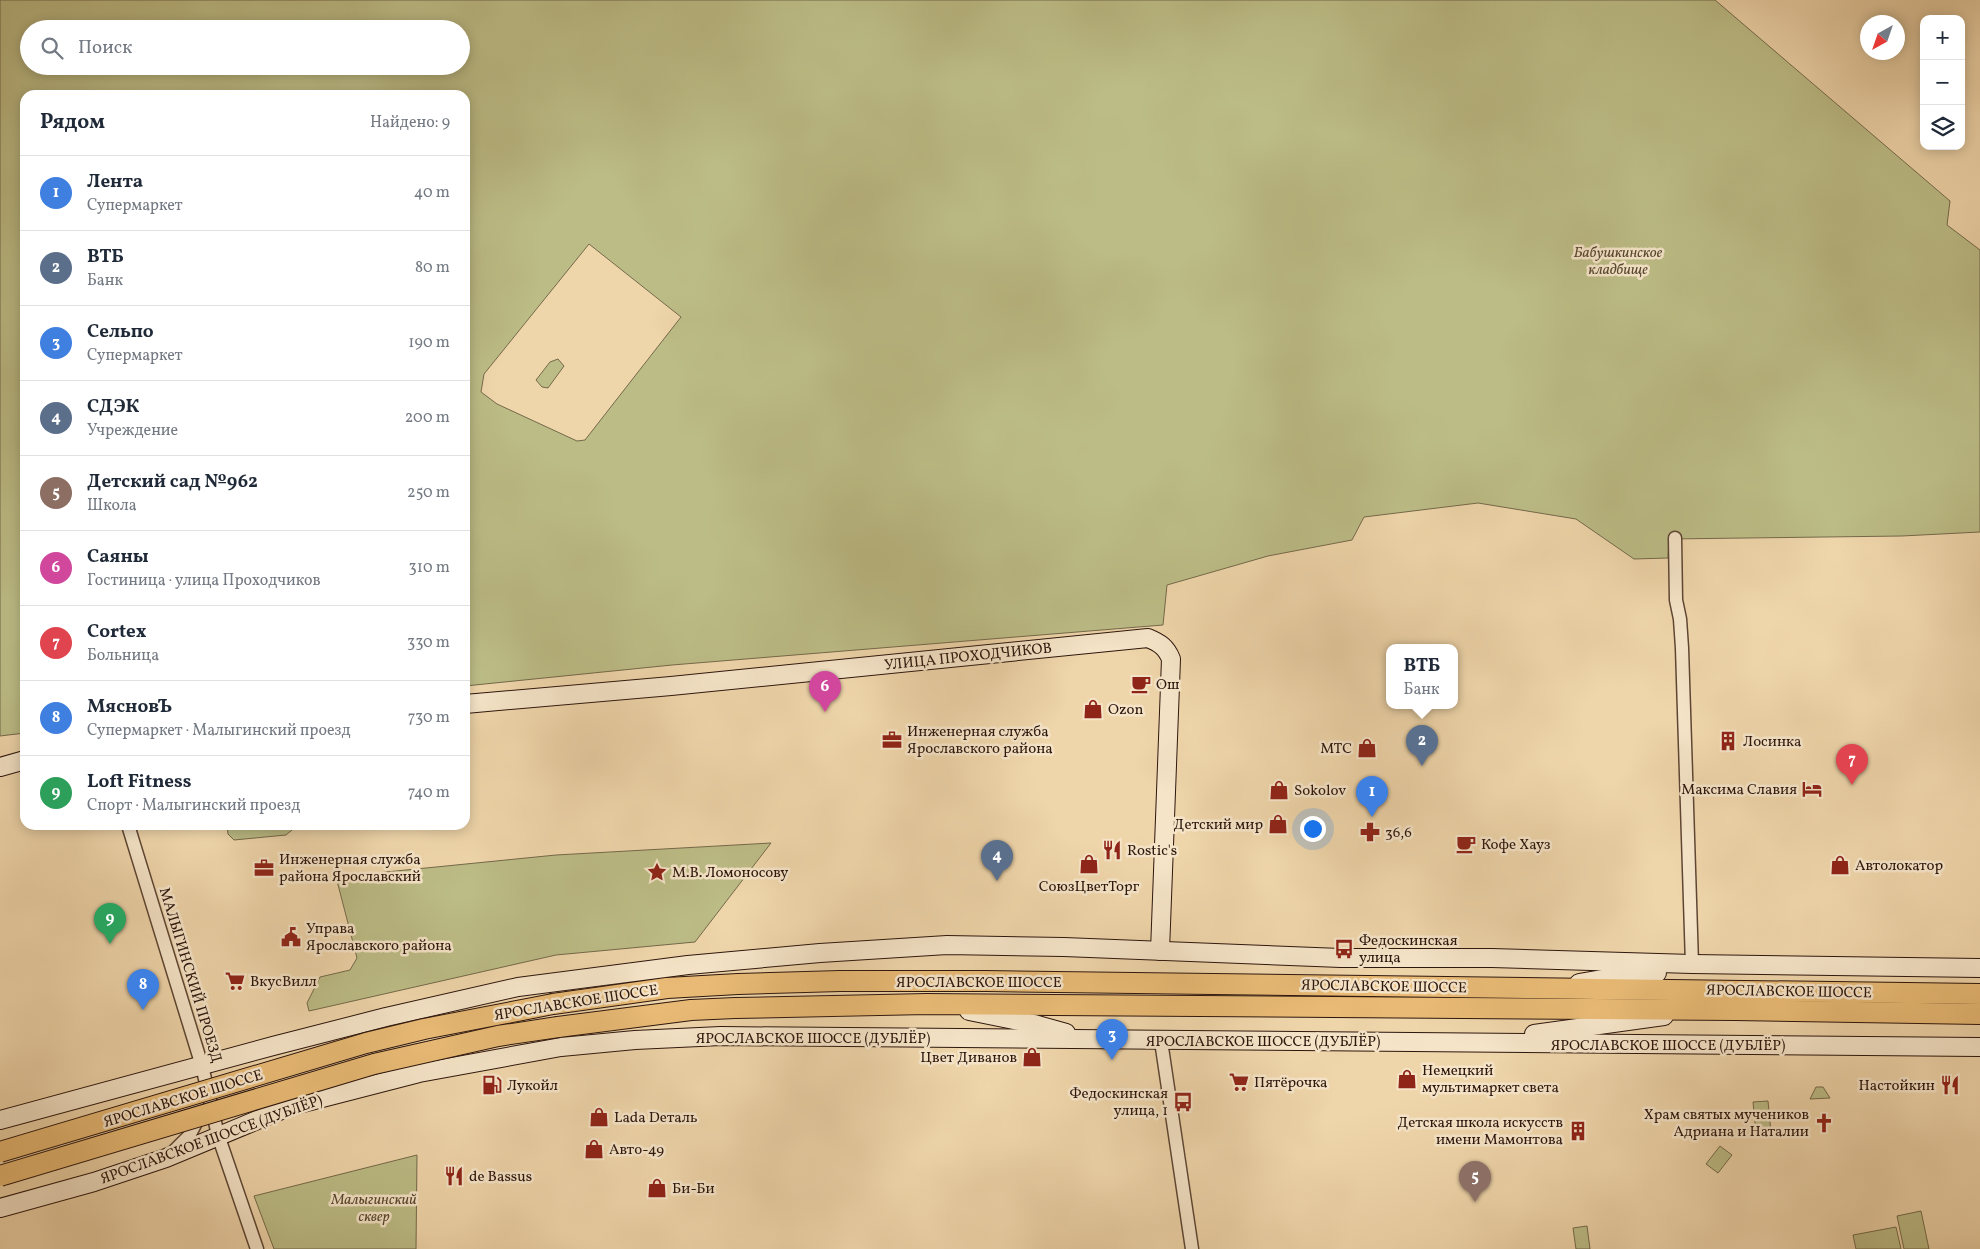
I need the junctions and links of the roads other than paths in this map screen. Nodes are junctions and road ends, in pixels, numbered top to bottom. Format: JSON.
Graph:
{"nodes":[{"id":1,"x":1675,"y":538,"type":"dead end"},
{"id":2,"x":470,"y":704,"type":"edge"},
{"id":3,"x":20,"y":762,"type":"edge"},
{"id":4,"x":0,"y":768,"type":"edge"},
{"id":5,"x":130,"y":830,"type":"edge"},
{"id":6,"x":1160,"y":951,"type":"junction"},
{"id":7,"x":1692,"y":964,"type":"junction"},
{"id":8,"x":1727,"y":965,"type":"junction"},
{"id":9,"x":1980,"y":968,"type":"edge"},
{"id":10,"x":1546,"y":988,"type":"junction"},
{"id":11,"x":1980,"y":994,"type":"edge"},
{"id":12,"x":927,"y":1004,"type":"junction"},
{"id":13,"x":1697,"y":1011,"type":"junction"},
{"id":14,"x":1980,"y":1014,"type":"edge"},
{"id":15,"x":1090,"y":1040,"type":"junction"},
{"id":16,"x":1160,"y":1041,"type":"junction"},
{"id":17,"x":1490,"y":1043,"type":"junction"},
{"id":18,"x":273,"y":1046,"type":"junction"},
{"id":19,"x":1980,"y":1047,"type":"edge"},
{"id":20,"x":204,"y":1074,"type":"junction"},
{"id":21,"x":291,"y":1106,"type":"junction"},
{"id":22,"x":0,"y":1120,"type":"edge"},
{"id":23,"x":218,"y":1136,"type":"junction"},
{"id":24,"x":0,"y":1152,"type":"edge"},
{"id":25,"x":166,"y":1158,"type":"junction"},
{"id":26,"x":0,"y":1176,"type":"edge"},
{"id":27,"x":0,"y":1208,"type":"edge"},
{"id":28,"x":257,"y":1249,"type":"edge"},
{"id":29,"x":1192,"y":1249,"type":"edge"}],
"edges":[{"from":1,"to":7,"type":"street"},
{"from":2,"to":6,"type":"street","name":"УЛИЦА ПРОХОДЧИКОВ"},
{"from":3,"to":4,"type":"street"},
{"from":5,"to":20,"type":"street","name":"МАЛЫГИНСКИЙ ПРОЕЗД"},
{"from":6,"to":7,"type":"street"},
{"from":6,"to":18,"type":"street"},
{"from":7,"to":8,"type":"street"},
{"from":8,"to":9,"type":"street"},
{"from":8,"to":10,"type":"street"},
{"from":10,"to":11,"type":"main road","name":"ЯРОСЛАВСКОЕ ШОССЕ"},
{"from":10,"to":24,"type":"main road","name":"ЯРОСЛАВСКОЕ ШОССЕ","bridge":true},
{"from":12,"to":13,"type":"main road","name":"ЯРОСЛАВСКОЕ ШОССЕ"},
{"from":12,"to":15,"type":"street"},
{"from":12,"to":26,"type":"main road","name":"ЯРОСЛАВСКОЕ ШОССЕ","bridge":true},
{"from":13,"to":14,"type":"main road","name":"ЯРОСЛАВСКОЕ ШОССЕ"},
{"from":13,"to":17,"type":"street"},
{"from":15,"to":16,"type":"street","name":"ЯРОСЛАВСКОЕ ШОССЕ (ДУБЛЁР)"},
{"from":15,"to":21,"type":"street","name":"ЯРОСЛАВСКОЕ ШОССЕ (ДУБЛЁР)"},
{"from":16,"to":17,"type":"street","name":"ЯРОСЛАВСКОЕ ШОССЕ (ДУБЛЁР)"},
{"from":16,"to":29,"type":"street"},
{"from":17,"to":19,"type":"street","name":"ЯРОСЛАВСКОЕ ШОССЕ (ДУБЛЁР)"},
{"from":18,"to":20,"type":"street"},
{"from":18,"to":21,"type":"street"},
{"from":20,"to":22,"type":"street"},
{"from":20,"to":23,"type":"street","name":"МАЛЫГИНСКИЙ ПРОЕЗД"},
{"from":20,"to":25,"type":"street"},
{"from":21,"to":23,"type":"street","name":"ЯРОСЛАВСКОЕ ШОССЕ (ДУБЛЁР)"},
{"from":23,"to":25,"type":"street","name":"ЯРОСЛАВСКОЕ ШОССЕ (ДУБЛЁР)"},
{"from":23,"to":28,"type":"street","name":"МАЛЫГИНСКИЙ ПРОЕЗД"},
{"from":25,"to":27,"type":"street","name":"ЯРОСЛАВСКОЕ ШОССЕ (ДУБЛЁР)"}]}
